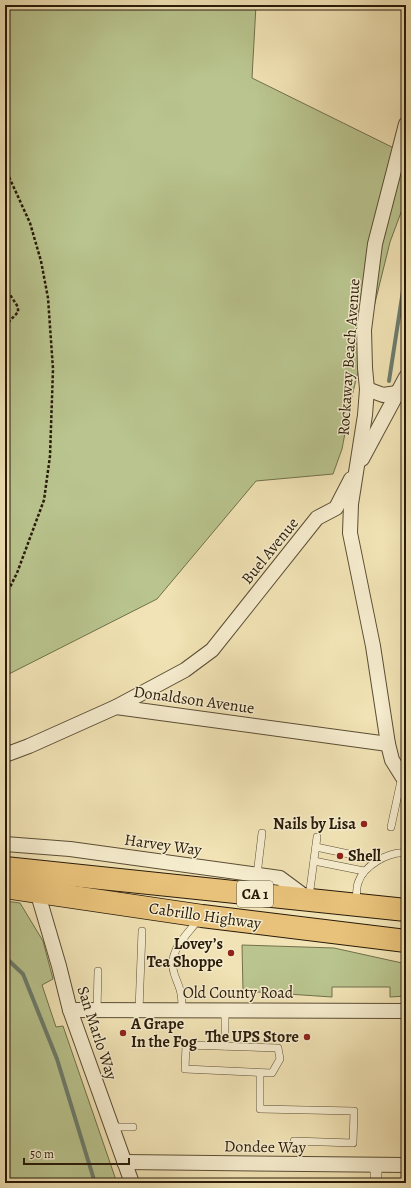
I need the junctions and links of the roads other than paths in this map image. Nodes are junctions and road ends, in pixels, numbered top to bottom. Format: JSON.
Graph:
{"nodes":[{"id":1,"x":406,"y":124,"type":"edge"},
{"id":2,"x":406,"y":376,"type":"edge"},
{"id":3,"x":367,"y":389,"type":"junction"},
{"id":4,"x":397,"y":393,"type":"junction"},
{"id":5,"x":357,"y":467,"type":"junction"},
{"id":6,"x":116,"y":706,"type":"junction"},
{"id":7,"x":388,"y":744,"type":"junction"},
{"id":8,"x":5,"y":755,"type":"edge"},
{"id":9,"x":404,"y":778,"type":"edge"},
{"id":10,"x":391,"y":827,"type":"dead end"},
{"id":11,"x":262,"y":833,"type":"dead end"},
{"id":12,"x":317,"y":837,"type":"dead end"},
{"id":13,"x":5,"y":844,"type":"edge"},
{"id":14,"x":316,"y":847,"type":"junction"},
{"id":15,"x":406,"y":853,"type":"edge"},
{"id":16,"x":377,"y":860,"type":"junction"},
{"id":17,"x":314,"y":861,"type":"junction"},
{"id":18,"x":5,"y":868,"type":"edge"},
{"id":19,"x":364,"y":871,"type":"junction"},
{"id":20,"x":257,"y":875,"type":"junction"},
{"id":21,"x":5,"y":887,"type":"edge"},
{"id":22,"x":37,"y":891,"type":"junction"},
{"id":23,"x":309,"y":899,"type":"junction"},
{"id":24,"x":356,"y":904,"type":"junction"},
{"id":25,"x":406,"y":910,"type":"edge"},
{"id":26,"x":202,"y":916,"type":"junction"},
{"id":27,"x":142,"y":931,"type":"dead end"},
{"id":28,"x":406,"y":941,"type":"edge"},
{"id":29,"x":98,"y":971,"type":"dead end"},
{"id":30,"x":70,"y":1010,"type":"junction"},
{"id":31,"x":97,"y":1010,"type":"junction"},
{"id":32,"x":139,"y":1010,"type":"junction"},
{"id":33,"x":182,"y":1010,"type":"junction"},
{"id":34,"x":225,"y":1010,"type":"junction"},
{"id":35,"x":406,"y":1011,"type":"edge"},
{"id":36,"x":225,"y":1046,"type":"junction"},
{"id":37,"x":260,"y":1073,"type":"junction"},
{"id":38,"x":112,"y":1127,"type":"junction"},
{"id":39,"x":133,"y":1127,"type":"dead end"},
{"id":40,"x":294,"y":1141,"type":"dead end"},
{"id":41,"x":124,"y":1162,"type":"junction"},
{"id":42,"x":376,"y":1165,"type":"junction"},
{"id":43,"x":406,"y":1165,"type":"edge"},
{"id":44,"x":132,"y":1183,"type":"edge"},
{"id":45,"x":376,"y":1183,"type":"edge"}],
"edges":[{"from":1,"to":3,"type":"street","name":"Rockaway Beach Avenue"},
{"from":2,"to":4,"type":"street","name":"Buel Avenue"},
{"from":3,"to":4,"type":"street"},
{"from":3,"to":5,"type":"street","name":"Rockaway Beach Avenue"},
{"from":4,"to":5,"type":"street","name":"Buel Avenue"},
{"from":5,"to":6,"type":"street","name":"Buel Avenue"},
{"from":5,"to":7,"type":"street","name":"Rockaway Beach Avenue"},
{"from":6,"to":7,"type":"street","name":"Donaldson Avenue"},
{"from":6,"to":8,"type":"street","name":"Donaldson Avenue"},
{"from":7,"to":9,"type":"street","name":"Rockaway Beach Avenue"},
{"from":9,"to":10,"type":"lane"},
{"from":11,"to":20,"type":"lane"},
{"from":12,"to":14,"type":"lane"},
{"from":13,"to":20,"type":"street","name":"Harvey Way"},
{"from":14,"to":16,"type":"lane"},
{"from":14,"to":17,"type":"lane"},
{"from":15,"to":16,"type":"lane"},
{"from":16,"to":19,"type":"lane"},
{"from":17,"to":19,"type":"lane"},
{"from":17,"to":23,"type":"lane"},
{"from":18,"to":23,"type":"highway","name":"Cabrillo Highway","number":"CA 1"},
{"from":19,"to":24,"type":"lane"},
{"from":20,"to":23,"type":"street","name":"Harvey Way"},
{"from":21,"to":22,"type":"highway","name":"Cabrillo Highway","number":"CA 1"},
{"from":22,"to":26,"type":"highway","name":"Cabrillo Highway","number":"CA 1"},
{"from":22,"to":30,"type":"street","name":"San Marlo Way"},
{"from":23,"to":24,"type":"highway","name":"Cabrillo Highway","number":"CA 1"},
{"from":24,"to":25,"type":"highway","name":"Cabrillo Highway","number":"CA 1"},
{"from":26,"to":28,"type":"highway","name":"Cabrillo Highway","number":"CA 1"},
{"from":26,"to":33,"type":"lane"},
{"from":27,"to":32,"type":"lane"},
{"from":29,"to":31,"type":"lane"},
{"from":30,"to":31,"type":"street","name":"Old County Road"},
{"from":30,"to":38,"type":"street","name":"San Marlo Way"},
{"from":31,"to":32,"type":"street","name":"Old County Road"},
{"from":32,"to":33,"type":"street","name":"Old County Road"},
{"from":33,"to":34,"type":"street","name":"Old County Road"},
{"from":34,"to":35,"type":"street","name":"Old County Road"},
{"from":34,"to":36,"type":"lane"},
{"from":36,"to":37,"type":"lane"},
{"from":36,"to":37,"type":"lane"},
{"from":37,"to":40,"type":"lane"},
{"from":38,"to":39,"type":"lane"},
{"from":38,"to":41,"type":"street","name":"San Marlo Way"},
{"from":41,"to":42,"type":"street","name":"Dondee Way"},
{"from":41,"to":44,"type":"street","name":"San Marlo Way"},
{"from":42,"to":43,"type":"street","name":"Dondee Way"},
{"from":42,"to":45,"type":"street"}]}
